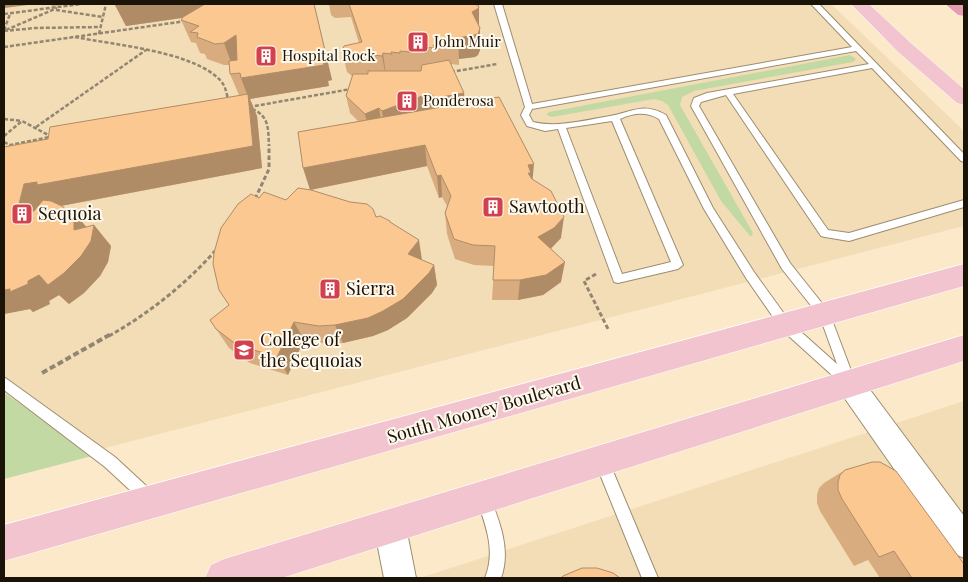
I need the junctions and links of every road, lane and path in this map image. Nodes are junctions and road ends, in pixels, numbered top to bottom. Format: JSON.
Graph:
{"nodes":[{"id":1,"x":81,"y":4,"type":"edge"},
{"id":2,"x":106,"y":4,"type":"edge"},
{"id":3,"x":498,"y":4,"type":"edge"},
{"id":4,"x":815,"y":4,"type":"edge"},
{"id":5,"x":859,"y":4,"type":"edge"},
{"id":6,"x":954,"y":4,"type":"edge"},
{"id":7,"x":56,"y":8,"type":"junction"},
{"id":8,"x":964,"y":11,"type":"edge"},
{"id":9,"x":4,"y":14,"type":"edge"},
{"id":10,"x":10,"y":14,"type":"junction"},
{"id":11,"x":103,"y":16,"type":"junction"},
{"id":12,"x":193,"y":20,"type":"edge"},
{"id":13,"x":100,"y":27,"type":"junction"},
{"id":14,"x":4,"y":31,"type":"edge"},
{"id":15,"x":99,"y":34,"type":"junction"},
{"id":16,"x":75,"y":37,"type":"junction"},
{"id":17,"x":4,"y":47,"type":"edge"},
{"id":18,"x":857,"y":49,"type":"junction"},
{"id":19,"x":147,"y":50,"type":"junction"},
{"id":20,"x":515,"y":60,"type":"junction"},
{"id":21,"x":873,"y":66,"type":"junction"},
{"id":22,"x":448,"y":72,"type":"edge"},
{"id":23,"x":352,"y":89,"type":"edge"},
{"id":24,"x":728,"y":92,"type":"junction"},
{"id":25,"x":964,"y":99,"type":"edge"},
{"id":26,"x":228,"y":106,"type":"edge"},
{"id":27,"x":529,"y":107,"type":"junction"},
{"id":28,"x":615,"y":118,"type":"junction"},
{"id":29,"x":4,"y":119,"type":"edge"},
{"id":30,"x":22,"y":121,"type":"junction"},
{"id":31,"x":561,"y":126,"type":"junction"},
{"id":32,"x":36,"y":127,"type":"junction"},
{"id":33,"x":4,"y":136,"type":"edge"},
{"id":34,"x":4,"y":142,"type":"edge"},
{"id":35,"x":964,"y":159,"type":"edge"},
{"id":36,"x":964,"y":203,"type":"edge"},
{"id":37,"x":251,"y":205,"type":"edge"},
{"id":38,"x":219,"y":246,"type":"edge"},
{"id":39,"x":612,"y":264,"type":"junction"},
{"id":40,"x":964,"y":276,"type":"edge"},
{"id":41,"x":824,"y":315,"type":"junction"},
{"id":42,"x":786,"y":326,"type":"junction"},
{"id":43,"x":608,"y":329,"type":"dead end"},
{"id":44,"x":964,"y":348,"type":"edge"},
{"id":45,"x":42,"y":373,"type":"dead end"},
{"id":46,"x":4,"y":383,"type":"edge"},
{"id":47,"x":850,"y":384,"type":"junction"},
{"id":48,"x":601,"y":461,"type":"junction"},
{"id":49,"x":484,"y":498,"type":"junction"},
{"id":50,"x":153,"y":501,"type":"junction"},
{"id":51,"x":390,"y":527,"type":"junction"},
{"id":52,"x":964,"y":540,"type":"edge"},
{"id":53,"x":4,"y":543,"type":"edge"},
{"id":54,"x":646,"y":575,"type":"edge"},
{"id":55,"x":224,"y":578,"type":"edge"},
{"id":56,"x":400,"y":578,"type":"edge"},
{"id":57,"x":493,"y":578,"type":"edge"}],
"edges":[{"from":1,"to":7,"type":"path"},
{"from":2,"to":11,"type":"path"},
{"from":3,"to":20,"type":"lane"},
{"from":4,"to":18,"type":"lane"},
{"from":5,"to":25,"type":"main road"},
{"from":6,"to":8,"type":"highway"},
{"from":7,"to":10,"type":"path"},
{"from":7,"to":11,"type":"path"},
{"from":7,"to":14,"type":"path"},
{"from":9,"to":10,"type":"path"},
{"from":10,"to":14,"type":"path"},
{"from":11,"to":13,"type":"path"},
{"from":12,"to":15,"type":"path"},
{"from":13,"to":14,"type":"path"},
{"from":13,"to":15,"type":"path"},
{"from":15,"to":16,"type":"path"},
{"from":16,"to":17,"type":"path"},
{"from":16,"to":19,"type":"path"},
{"from":18,"to":21,"type":"lane"},
{"from":18,"to":27,"type":"lane"},
{"from":19,"to":26,"type":"path"},
{"from":19,"to":32,"type":"path"},
{"from":20,"to":22,"type":"path"},
{"from":20,"to":27,"type":"lane"},
{"from":21,"to":24,"type":"lane"},
{"from":21,"to":35,"type":"lane"},
{"from":23,"to":37,"type":"path"},
{"from":24,"to":36,"type":"lane"},
{"from":24,"to":41,"type":"lane"},
{"from":27,"to":31,"type":"lane"},
{"from":28,"to":31,"type":"lane"},
{"from":28,"to":39,"type":"lane"},
{"from":28,"to":42,"type":"lane"},
{"from":29,"to":30,"type":"path"},
{"from":30,"to":32,"type":"path"},
{"from":30,"to":33,"type":"path"},
{"from":31,"to":39,"type":"lane"},
{"from":32,"to":34,"type":"path"},
{"from":38,"to":45,"type":"path"},
{"from":39,"to":43,"type":"path"},
{"from":40,"to":41,"type":"main road","name":"South Mooney Boulevard"},
{"from":41,"to":42,"type":"main road","name":"South Mooney Boulevard"},
{"from":41,"to":47,"type":"lane"},
{"from":42,"to":47,"type":"lane"},
{"from":42,"to":50,"type":"main road","name":"South Mooney Boulevard"},
{"from":44,"to":47,"type":"main road"},
{"from":46,"to":50,"type":"lane"},
{"from":47,"to":48,"type":"main road"},
{"from":47,"to":52,"type":"street"},
{"from":48,"to":49,"type":"main road"},
{"from":48,"to":54,"type":"lane"},
{"from":49,"to":51,"type":"main road"},
{"from":49,"to":57,"type":"lane"},
{"from":50,"to":53,"type":"main road","name":"South Mooney Boulevard"},
{"from":51,"to":55,"type":"main road"},
{"from":51,"to":56,"type":"street"}]}
